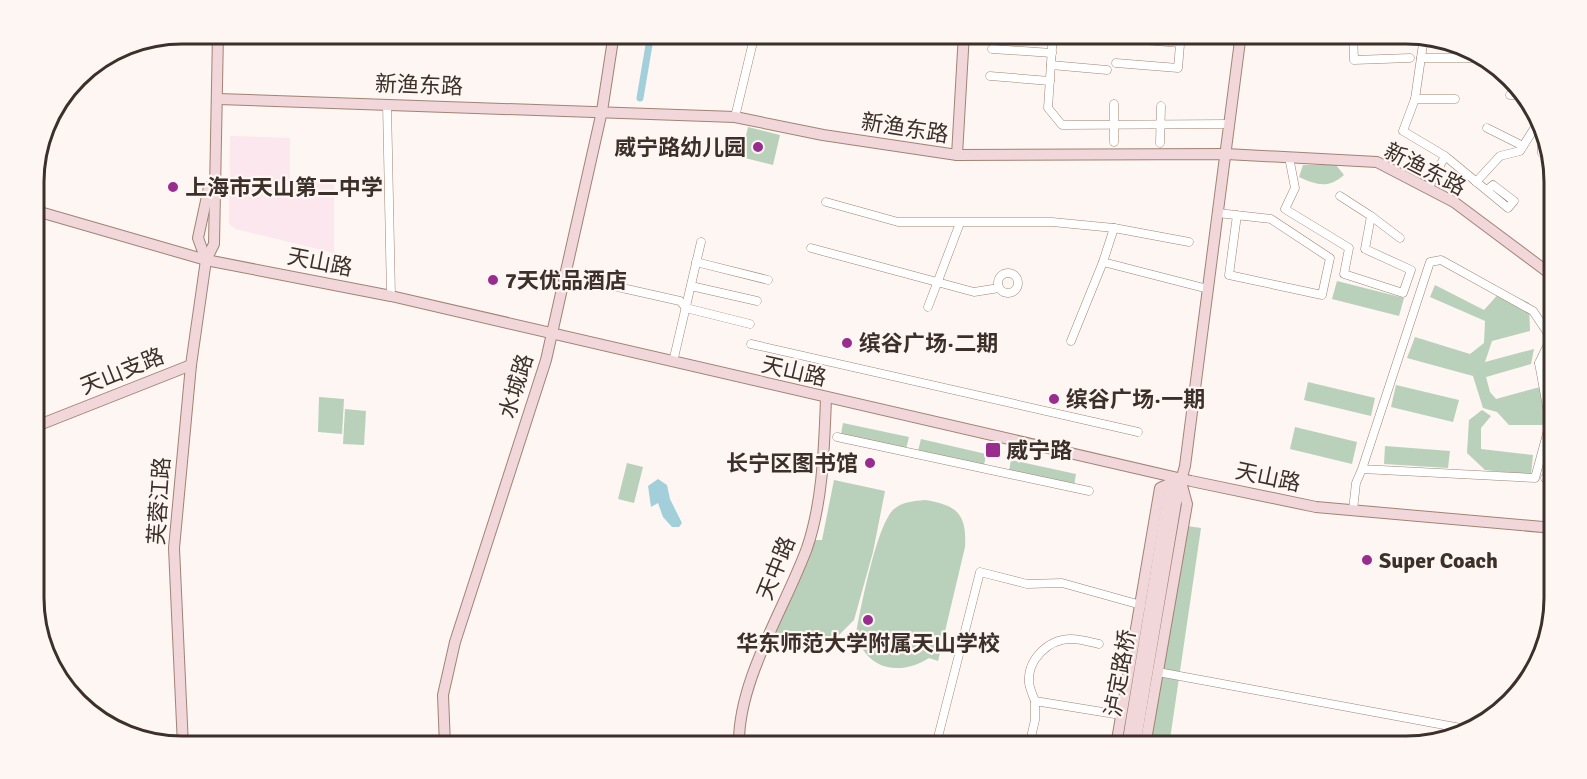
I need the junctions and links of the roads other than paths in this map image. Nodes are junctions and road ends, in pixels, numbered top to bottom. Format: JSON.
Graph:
{"nodes":[{"id":1,"x":218,"y":44,"type":"edge"},
{"id":2,"x":612,"y":44,"type":"edge"},
{"id":3,"x":753,"y":44,"type":"edge"},
{"id":4,"x":963,"y":44,"type":"edge"},
{"id":5,"x":1052,"y":44,"type":"edge"},
{"id":6,"x":1180,"y":44,"type":"edge"},
{"id":7,"x":1239,"y":44,"type":"edge"},
{"id":8,"x":1353,"y":44,"type":"edge"},
{"id":9,"x":1423,"y":45,"type":"edge"},
{"id":10,"x":992,"y":49,"type":"dead end"},
{"id":11,"x":1052,"y":53,"type":"junction"},
{"id":12,"x":1410,"y":58,"type":"dead end"},
{"id":13,"x":1421,"y":58,"type":"junction"},
{"id":14,"x":1466,"y":58,"type":"edge"},
{"id":15,"x":1116,"y":63,"type":"dead end"},
{"id":16,"x":1051,"y":65,"type":"junction"},
{"id":17,"x":1107,"y":70,"type":"dead end"},
{"id":18,"x":990,"y":76,"type":"dead end"},
{"id":19,"x":1050,"y":81,"type":"junction"},
{"id":20,"x":218,"y":99,"type":"junction"},
{"id":21,"x":1415,"y":99,"type":"junction"},
{"id":22,"x":1455,"y":99,"type":"dead end"},
{"id":23,"x":387,"y":104,"type":"junction"},
{"id":24,"x":1113,"y":104,"type":"dead end"},
{"id":25,"x":1161,"y":106,"type":"dead end"},
{"id":26,"x":602,"y":111,"type":"junction"},
{"id":27,"x":735,"y":117,"type":"junction"},
{"id":28,"x":1160,"y":124,"type":"junction"},
{"id":29,"x":1230,"y":124,"type":"junction"},
{"id":30,"x":1114,"y":125,"type":"junction"},
{"id":31,"x":1487,"y":128,"type":"dead end"},
{"id":32,"x":1533,"y":130,"type":"edge"},
{"id":33,"x":1114,"y":142,"type":"dead end"},
{"id":34,"x":1160,"y":143,"type":"dead end"},
{"id":35,"x":1523,"y":146,"type":"junction"},
{"id":36,"x":1226,"y":154,"type":"junction"},
{"id":37,"x":957,"y":155,"type":"junction"},
{"id":38,"x":1445,"y":156,"type":"junction"},
{"id":39,"x":1289,"y":158,"type":"junction"},
{"id":40,"x":214,"y":166,"type":"junction"},
{"id":41,"x":1476,"y":182,"type":"junction"},
{"id":42,"x":1428,"y":189,"type":"junction"},
{"id":43,"x":1487,"y":190,"type":"dead end"},
{"id":44,"x":1340,"y":196,"type":"dead end"},
{"id":45,"x":825,"y":202,"type":"dead end"},
{"id":46,"x":44,"y":213,"type":"edge"},
{"id":47,"x":1218,"y":213,"type":"junction"},
{"id":48,"x":1237,"y":215,"type":"junction"},
{"id":49,"x":1371,"y":216,"type":"junction"},
{"id":50,"x":960,"y":223,"type":"junction"},
{"id":51,"x":1114,"y":228,"type":"junction"},
{"id":52,"x":1400,"y":238,"type":"dead end"},
{"id":53,"x":701,"y":242,"type":"dead end"},
{"id":54,"x":1189,"y":242,"type":"dead end"},
{"id":55,"x":811,"y":248,"type":"dead end"},
{"id":56,"x":1349,"y":248,"type":"junction"},
{"id":57,"x":1365,"y":249,"type":"junction"},
{"id":58,"x":206,"y":260,"type":"junction"},
{"id":59,"x":696,"y":262,"type":"junction"},
{"id":60,"x":1103,"y":262,"type":"junction"},
{"id":61,"x":1544,"y":269,"type":"edge"},
{"id":62,"x":768,"y":280,"type":"dead end"},
{"id":63,"x":591,"y":281,"type":"dead end"},
{"id":64,"x":938,"y":281,"type":"junction"},
{"id":65,"x":691,"y":286,"type":"junction"},
{"id":66,"x":999,"y":288,"type":"dead end"},
{"id":67,"x":1208,"y":289,"type":"junction"},
{"id":68,"x":391,"y":296,"type":"junction"},
{"id":69,"x":757,"y":302,"type":"dead end"},
{"id":70,"x":928,"y":307,"type":"dead end"},
{"id":71,"x":686,"y":308,"type":"junction"},
{"id":72,"x":750,"y":324,"type":"dead end"},
{"id":73,"x":1544,"y":328,"type":"edge"},
{"id":74,"x":551,"y":334,"type":"junction"},
{"id":75,"x":1071,"y":341,"type":"dead end"},
{"id":76,"x":751,"y":344,"type":"dead end"},
{"id":77,"x":1544,"y":353,"type":"edge"},
{"id":78,"x":673,"y":362,"type":"junction"},
{"id":79,"x":1539,"y":363,"type":"junction"},
{"id":80,"x":1544,"y":363,"type":"edge"},
{"id":81,"x":191,"y":365,"type":"junction"},
{"id":82,"x":1544,"y":386,"type":"edge"},
{"id":83,"x":826,"y":399,"type":"junction"},
{"id":84,"x":44,"y":423,"type":"edge"},
{"id":85,"x":1138,"y":432,"type":"dead end"},
{"id":86,"x":837,"y":436,"type":"dead end"},
{"id":87,"x":1544,"y":449,"type":"edge"},
{"id":88,"x":1362,"y":469,"type":"junction"},
{"id":89,"x":1180,"y":479,"type":"junction"},
{"id":90,"x":1089,"y":491,"type":"dead end"},
{"id":91,"x":1353,"y":510,"type":"junction"},
{"id":92,"x":1544,"y":527,"type":"edge"},
{"id":93,"x":1150,"y":606,"type":"junction"},
{"id":94,"x":1099,"y":644,"type":"dead end"},
{"id":95,"x":1158,"y":672,"type":"junction"},
{"id":96,"x":1035,"y":701,"type":"junction"},
{"id":97,"x":1121,"y":715,"type":"junction"},
{"id":98,"x":1453,"y":727,"type":"edge"},
{"id":99,"x":938,"y":735,"type":"edge"},
{"id":100,"x":1031,"y":735,"type":"edge"},
{"id":101,"x":1118,"y":735,"type":"edge"},
{"id":102,"x":1129,"y":735,"type":"edge"},
{"id":103,"x":1136,"y":735,"type":"edge"},
{"id":104,"x":1148,"y":735,"type":"edge"},
{"id":105,"x":183,"y":736,"type":"edge"},
{"id":106,"x":445,"y":736,"type":"edge"},
{"id":107,"x":740,"y":736,"type":"edge"}],
"edges":[{"from":1,"to":20,"type":"street","name":"芙蓉江路"},
{"from":2,"to":26,"type":"street","name":"水城路"},
{"from":3,"to":27,"type":"street"},
{"from":4,"to":37,"type":"street"},
{"from":5,"to":11,"type":"street"},
{"from":6,"to":15,"type":"street"},
{"from":7,"to":29,"type":"street"},
{"from":8,"to":12,"type":"street"},
{"from":9,"to":13,"type":"street"},
{"from":10,"to":11,"type":"street"},
{"from":11,"to":16,"type":"street"},
{"from":13,"to":14,"type":"street"},
{"from":13,"to":21,"type":"street"},
{"from":16,"to":17,"type":"street"},
{"from":16,"to":19,"type":"street"},
{"from":18,"to":19,"type":"street"},
{"from":19,"to":30,"type":"street"},
{"from":20,"to":23,"type":"street","name":"新渔东路"},
{"from":20,"to":40,"type":"street","name":"芙蓉江路"},
{"from":21,"to":22,"type":"street"},
{"from":21,"to":38,"type":"street"},
{"from":23,"to":26,"type":"street","name":"新渔东路"},
{"from":23,"to":68,"type":"street"},
{"from":24,"to":30,"type":"street"},
{"from":25,"to":28,"type":"street"},
{"from":26,"to":27,"type":"street","name":"新渔东路"},
{"from":26,"to":74,"type":"street","name":"水城路"},
{"from":27,"to":37,"type":"street","name":"新渔东路"},
{"from":28,"to":29,"type":"street"},
{"from":28,"to":30,"type":"street"},
{"from":28,"to":34,"type":"street"},
{"from":29,"to":36,"type":"street"},
{"from":30,"to":33,"type":"street"},
{"from":31,"to":35,"type":"street"},
{"from":32,"to":35,"type":"street"},
{"from":35,"to":41,"type":"street"},
{"from":36,"to":37,"type":"street","name":"新渔东路"},
{"from":36,"to":39,"type":"street","name":"新渔东路"},
{"from":36,"to":47,"type":"street"},
{"from":38,"to":41,"type":"street"},
{"from":38,"to":42,"type":"street"},
{"from":39,"to":42,"type":"street","name":"新渔东路"},
{"from":39,"to":56,"type":"street"},
{"from":40,"to":58,"type":"street","name":"芙蓉江路"},
{"from":40,"to":58,"type":"street","name":"芙蓉江路"},
{"from":41,"to":43,"type":"street"},
{"from":42,"to":61,"type":"street","name":"新渔东路"},
{"from":44,"to":49,"type":"street"},
{"from":45,"to":50,"type":"street"},
{"from":46,"to":58,"type":"street","name":"天山路"},
{"from":47,"to":48,"type":"street"},
{"from":47,"to":67,"type":"street"},
{"from":48,"to":48,"type":"street"},
{"from":49,"to":52,"type":"street"},
{"from":49,"to":57,"type":"street"},
{"from":50,"to":51,"type":"street"},
{"from":50,"to":64,"type":"street"},
{"from":51,"to":54,"type":"street"},
{"from":51,"to":60,"type":"street"},
{"from":53,"to":59,"type":"street"},
{"from":55,"to":64,"type":"street"},
{"from":56,"to":57,"type":"street"},
{"from":56,"to":57,"type":"street"},
{"from":58,"to":68,"type":"street","name":"天山路"},
{"from":58,"to":81,"type":"street","name":"芙蓉江路"},
{"from":59,"to":62,"type":"street"},
{"from":59,"to":65,"type":"street"},
{"from":60,"to":67,"type":"street"},
{"from":60,"to":75,"type":"street"},
{"from":63,"to":71,"type":"street"},
{"from":64,"to":66,"type":"street"},
{"from":64,"to":70,"type":"street"},
{"from":65,"to":69,"type":"street"},
{"from":65,"to":71,"type":"street"},
{"from":67,"to":89,"type":"street"},
{"from":68,"to":74,"type":"street","name":"天山路"},
{"from":71,"to":72,"type":"street"},
{"from":71,"to":78,"type":"street"},
{"from":73,"to":88,"type":"street"},
{"from":74,"to":78,"type":"street","name":"天山路"},
{"from":74,"to":106,"type":"street","name":"水城路"},
{"from":76,"to":85,"type":"street"},
{"from":77,"to":79,"type":"street"},
{"from":78,"to":83,"type":"street","name":"天山路"},
{"from":79,"to":80,"type":"street"},
{"from":79,"to":82,"type":"street"},
{"from":81,"to":84,"type":"street","name":"天山支路"},
{"from":81,"to":105,"type":"street","name":"芙蓉江路"},
{"from":83,"to":89,"type":"street","name":"天山路"},
{"from":83,"to":107,"type":"street","name":"天中路"},
{"from":86,"to":90,"type":"street"},
{"from":87,"to":88,"type":"street"},
{"from":88,"to":91,"type":"street"},
{"from":89,"to":91,"type":"street","name":"天山路"},
{"from":89,"to":93,"type":"street"},
{"from":89,"to":95,"type":"street"},
{"from":91,"to":92,"type":"street","name":"天山路"},
{"from":93,"to":97,"type":"street"},
{"from":93,"to":99,"type":"street"},
{"from":93,"to":102,"type":"street","name":"泸定路桥"},
{"from":93,"to":103,"type":"street","name":"泸定路桥"},
{"from":94,"to":96,"type":"street"},
{"from":95,"to":98,"type":"street"},
{"from":95,"to":104,"type":"street"},
{"from":96,"to":97,"type":"street"},
{"from":96,"to":100,"type":"street"},
{"from":97,"to":101,"type":"street"}]}
